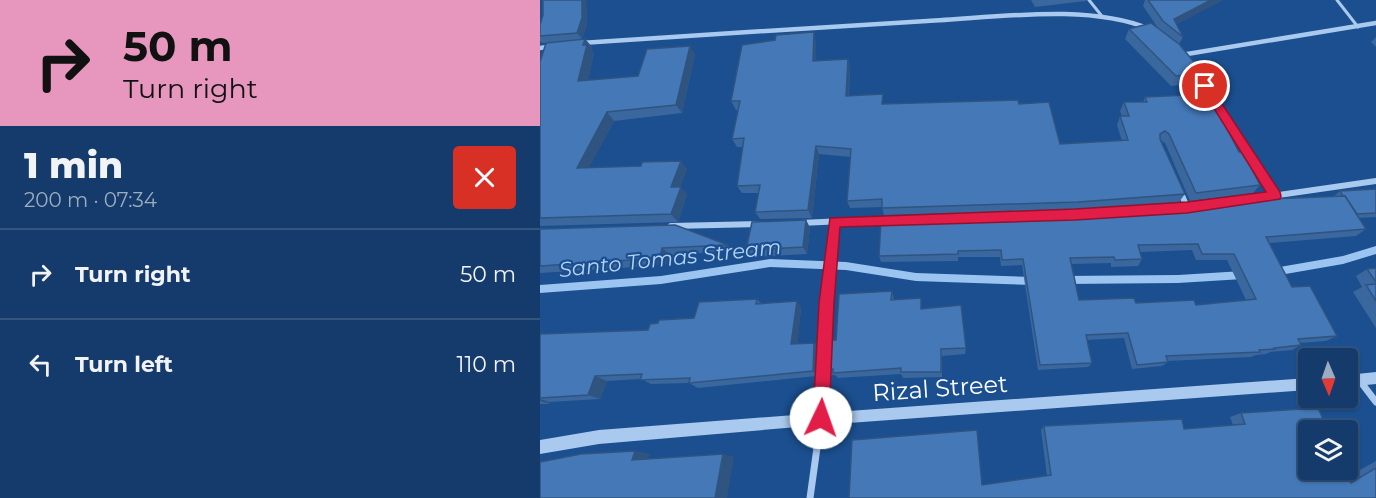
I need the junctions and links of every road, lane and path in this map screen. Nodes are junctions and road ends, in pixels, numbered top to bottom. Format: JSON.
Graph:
{"nodes":[{"id":1,"x":1089,"y":0,"type":"edge"},
{"id":2,"x":1337,"y":0,"type":"edge"},
{"id":3,"x":1101,"y":15,"type":"junction"},
{"id":4,"x":1376,"y":23,"type":"edge"},
{"id":5,"x":1358,"y":27,"type":"junction"},
{"id":6,"x":1151,"y":30,"type":"edge"},
{"id":7,"x":570,"y":44,"type":"edge"},
{"id":8,"x":560,"y":45,"type":"edge"},
{"id":9,"x":540,"y":48,"type":"edge"},
{"id":10,"x":1173,"y":48,"type":"edge"},
{"id":11,"x":1181,"y":55,"type":"junction"},
{"id":12,"x":1187,"y":63,"type":"edge"},
{"id":13,"x":1193,"y":70,"type":"edge"},
{"id":14,"x":1376,"y":181,"type":"edge"},
{"id":15,"x":1178,"y":186,"type":"edge"},
{"id":16,"x":1275,"y":196,"type":"junction"},
{"id":17,"x":1253,"y":199,"type":"edge"},
{"id":18,"x":1198,"y":206,"type":"edge"},
{"id":19,"x":1187,"y":207,"type":"junction"},
{"id":20,"x":1176,"y":208,"type":"edge"},
{"id":21,"x":892,"y":219,"type":"edge"},
{"id":22,"x":834,"y":222,"type":"junction"},
{"id":23,"x":787,"y":223,"type":"edge"},
{"id":24,"x":764,"y":224,"type":"edge"},
{"id":25,"x":658,"y":227,"type":"edge"},
{"id":26,"x":1376,"y":378,"type":"edge"},
{"id":27,"x":1358,"y":380,"type":"edge"},
{"id":28,"x":1298,"y":385,"type":"edge"},
{"id":29,"x":1358,"y":386,"type":"edge"},
{"id":30,"x":1376,"y":402,"type":"edge"},
{"id":31,"x":821,"y":418,"type":"junction"},
{"id":32,"x":540,"y":447,"type":"edge"},
{"id":33,"x":810,"y":498,"type":"edge"}],
"edges":[{"from":1,"to":3,"type":"lane"},
{"from":2,"to":5,"type":"lane"},
{"from":3,"to":6,"type":"street"},
{"from":3,"to":7,"type":"street"},
{"from":4,"to":5,"type":"street"},
{"from":5,"to":11,"type":"street"},
{"from":8,"to":9,"type":"street"},
{"from":10,"to":11,"type":"street"},
{"from":11,"to":12,"type":"street"},
{"from":13,"to":16,"type":"street"},
{"from":14,"to":16,"type":"street"},
{"from":15,"to":19,"type":"street"},
{"from":16,"to":17,"type":"street"},
{"from":18,"to":19,"type":"street"},
{"from":19,"to":20,"type":"street"},
{"from":21,"to":22,"type":"street"},
{"from":22,"to":23,"type":"street"},
{"from":22,"to":31,"type":"street"},
{"from":24,"to":25,"type":"street"},
{"from":26,"to":27,"type":"street"},
{"from":28,"to":31,"type":"street","name":"Rizal Street"},
{"from":29,"to":30,"type":"street"},
{"from":31,"to":32,"type":"street","name":"Rizal Street"},
{"from":31,"to":33,"type":"street"}]}
